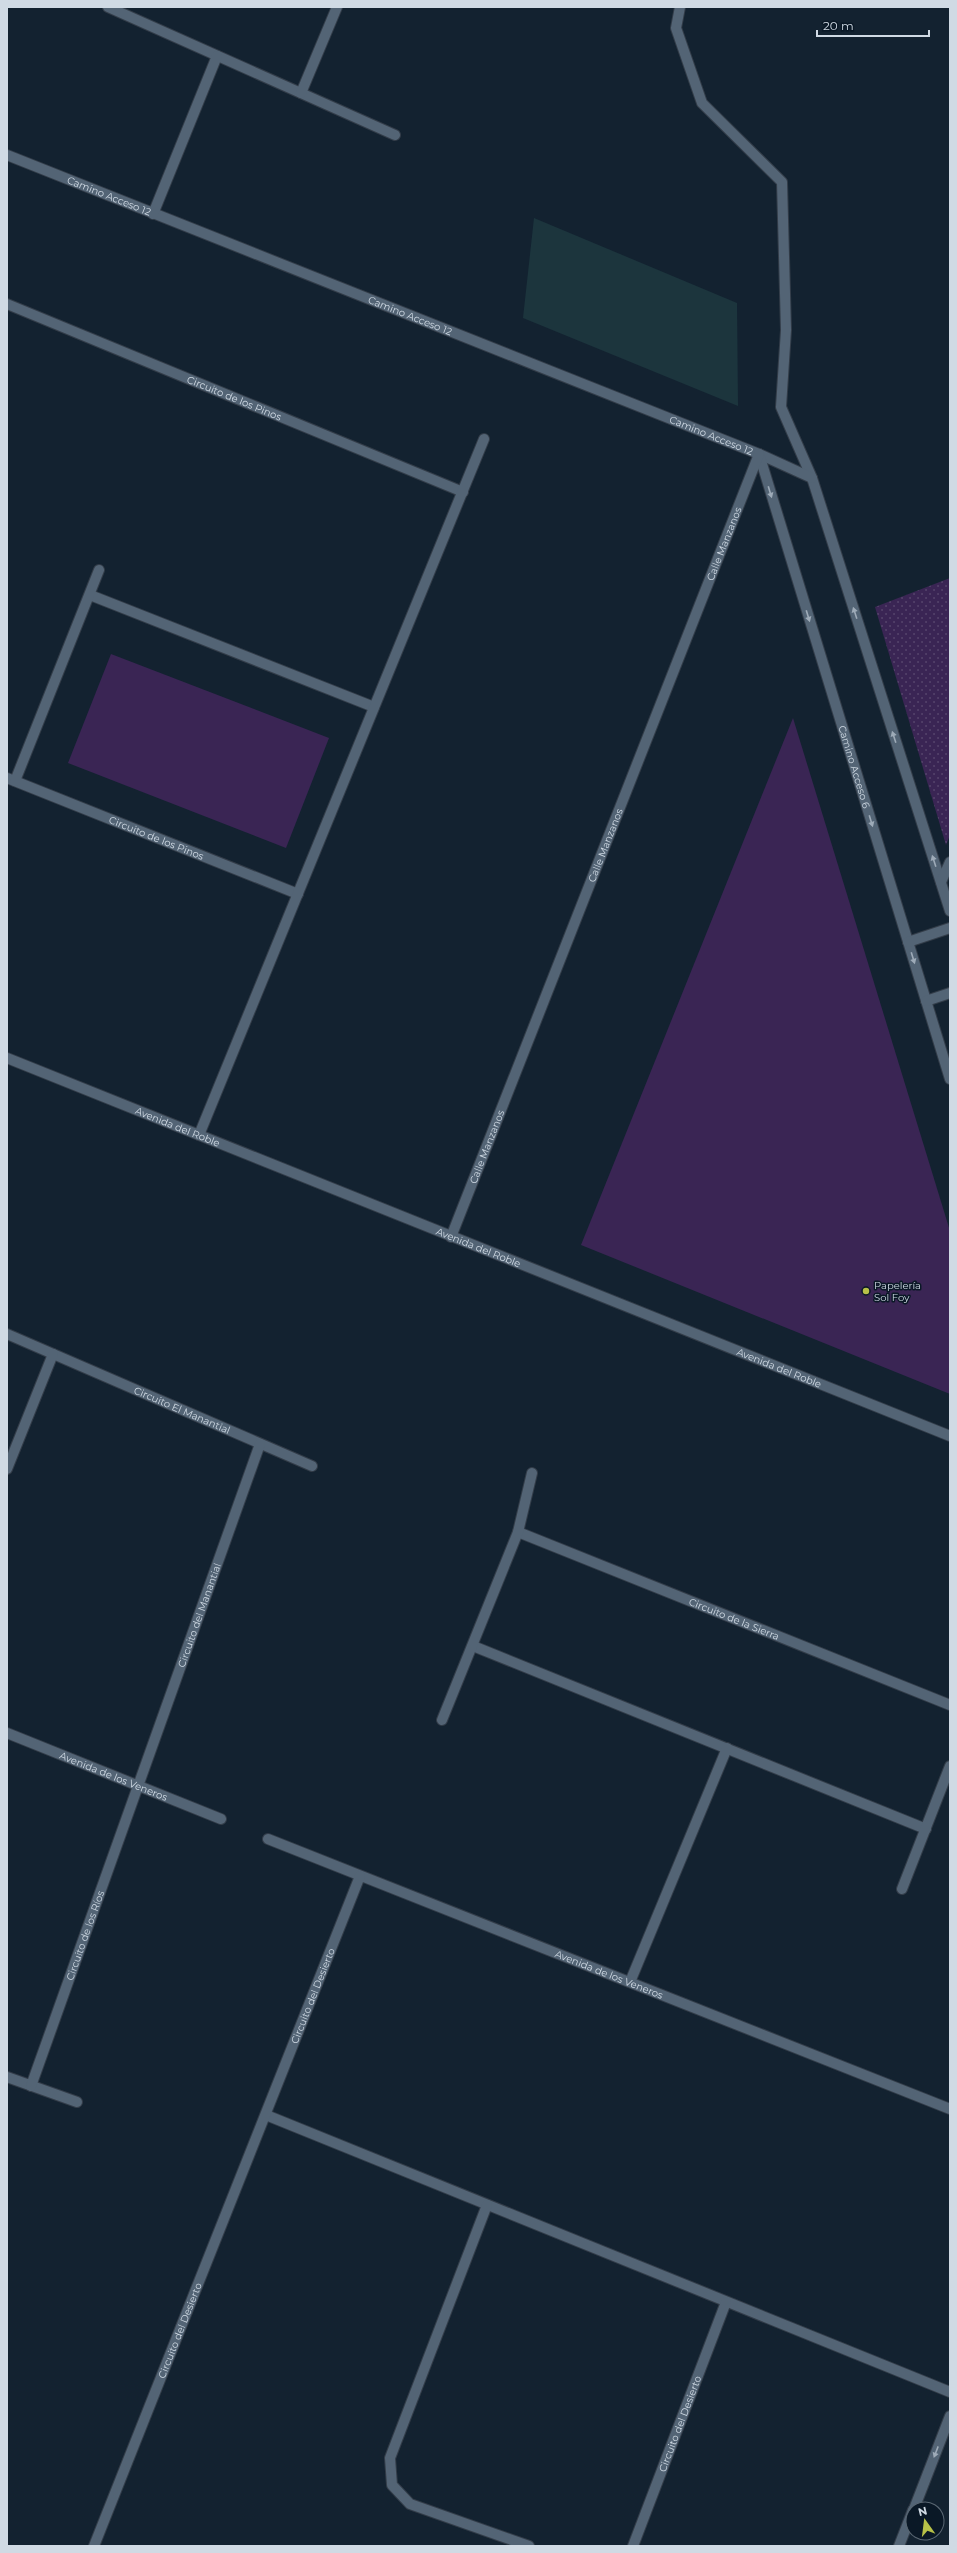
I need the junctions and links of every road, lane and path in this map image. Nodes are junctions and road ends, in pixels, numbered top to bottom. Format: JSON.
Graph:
{"nodes":[{"id":1,"x":108,"y":7,"type":"edge"},
{"id":2,"x":337,"y":7,"type":"edge"},
{"id":3,"x":680,"y":7,"type":"edge"},
{"id":4,"x":217,"y":56,"type":"junction"},
{"id":5,"x":301,"y":93,"type":"junction"},
{"id":6,"x":395,"y":135,"type":"dead end"},
{"id":7,"x":7,"y":155,"type":"edge"},
{"id":8,"x":153,"y":214,"type":"junction"},
{"id":9,"x":7,"y":304,"type":"edge"},
{"id":10,"x":484,"y":440,"type":"dead end"},
{"id":11,"x":759,"y":454,"type":"junction"},
{"id":12,"x":812,"y":478,"type":"junction"},
{"id":13,"x":463,"y":492,"type":"junction"},
{"id":14,"x":100,"y":570,"type":"dead end"},
{"id":15,"x":90,"y":595,"type":"junction"},
{"id":16,"x":374,"y":707,"type":"junction"},
{"id":17,"x":11,"y":780,"type":"edge"},
{"id":18,"x":950,"y":862,"type":"edge"},
{"id":19,"x":941,"y":882,"type":"junction"},
{"id":20,"x":298,"y":894,"type":"junction"},
{"id":21,"x":950,"y":911,"type":"edge"},
{"id":22,"x":950,"y":928,"type":"edge"},
{"id":23,"x":908,"y":942,"type":"junction"},
{"id":24,"x":950,"y":994,"type":"edge"},
{"id":25,"x":926,"y":1001,"type":"junction"},
{"id":26,"x":7,"y":1058,"type":"edge"},
{"id":27,"x":950,"y":1079,"type":"edge"},
{"id":28,"x":199,"y":1135,"type":"junction"},
{"id":29,"x":451,"y":1236,"type":"junction"},
{"id":30,"x":7,"y":1334,"type":"edge"},
{"id":31,"x":53,"y":1354,"type":"junction"},
{"id":32,"x":950,"y":1436,"type":"edge"},
{"id":33,"x":260,"y":1444,"type":"junction"},
{"id":34,"x":312,"y":1466,"type":"dead end"},
{"id":35,"x":7,"y":1469,"type":"edge"},
{"id":36,"x":532,"y":1473,"type":"dead end"},
{"id":37,"x":518,"y":1532,"type":"junction"},
{"id":38,"x":473,"y":1646,"type":"junction"},
{"id":39,"x":950,"y":1705,"type":"edge"},
{"id":40,"x":442,"y":1720,"type":"dead end"},
{"id":41,"x":7,"y":1733,"type":"edge"},
{"id":42,"x":727,"y":1748,"type":"junction"},
{"id":43,"x":950,"y":1766,"type":"edge"},
{"id":44,"x":138,"y":1785,"type":"junction"},
{"id":45,"x":221,"y":1819,"type":"dead end"},
{"id":46,"x":926,"y":1829,"type":"junction"},
{"id":47,"x":268,"y":1840,"type":"dead end"},
{"id":48,"x":360,"y":1876,"type":"junction"},
{"id":49,"x":902,"y":1889,"type":"dead end"},
{"id":50,"x":630,"y":1982,"type":"junction"},
{"id":51,"x":7,"y":2077,"type":"edge"},
{"id":52,"x":31,"y":2086,"type":"junction"},
{"id":53,"x":77,"y":2102,"type":"dead end"},
{"id":54,"x":950,"y":2109,"type":"edge"},
{"id":55,"x":266,"y":2115,"type":"junction"},
{"id":56,"x":487,"y":2205,"type":"junction"},
{"id":57,"x":726,"y":2302,"type":"junction"},
{"id":58,"x":950,"y":2392,"type":"edge"},
{"id":59,"x":950,"y":2416,"type":"edge"},
{"id":60,"x":917,"y":2501,"type":"edge"},
{"id":61,"x":905,"y":2531,"type":"edge"},
{"id":62,"x":94,"y":2546,"type":"edge"},
{"id":63,"x":529,"y":2546,"type":"edge"},
{"id":64,"x":633,"y":2546,"type":"edge"},
{"id":65,"x":899,"y":2546,"type":"edge"}],
"edges":[{"from":1,"to":4,"type":"street"},
{"from":2,"to":5,"type":"street"},
{"from":3,"to":12,"type":"street"},
{"from":4,"to":5,"type":"street"},
{"from":4,"to":8,"type":"street"},
{"from":5,"to":6,"type":"street"},
{"from":7,"to":8,"type":"street","name":"Camino Acceso 12"},
{"from":8,"to":11,"type":"street","name":"Camino Acceso 12"},
{"from":9,"to":13,"type":"street","name":"Circuito de los Pinos"},
{"from":10,"to":13,"type":"street"},
{"from":11,"to":12,"type":"street","name":"Camino Acceso 12"},
{"from":11,"to":23,"type":"street","name":"Camino Acceso 6","one_way":true},
{"from":11,"to":29,"type":"street","name":"Calle Manzanos"},
{"from":19,"to":12,"type":"street","one_way":true},
{"from":13,"to":16,"type":"street"},
{"from":14,"to":15,"type":"street","name":"Circuito de los Pinos"},
{"from":15,"to":16,"type":"street"},
{"from":15,"to":17,"type":"street","name":"Circuito de los Pinos"},
{"from":16,"to":20,"type":"street"},
{"from":17,"to":20,"type":"street","name":"Circuito de los Pinos"},
{"from":18,"to":19,"type":"street"},
{"from":19,"to":21,"type":"street"},
{"from":20,"to":28,"type":"street"},
{"from":22,"to":23,"type":"street"},
{"from":23,"to":25,"type":"street","name":"Camino Acceso 6","one_way":true},
{"from":24,"to":25,"type":"street"},
{"from":25,"to":27,"type":"street","name":"Camino Acceso 6"},
{"from":26,"to":28,"type":"street","name":"Avenida del Roble"},
{"from":28,"to":29,"type":"street","name":"Avenida del Roble"},
{"from":29,"to":32,"type":"street","name":"Avenida del Roble"},
{"from":30,"to":31,"type":"street","name":"Circuito El Manantial"},
{"from":31,"to":33,"type":"street","name":"Circuito El Manantial"},
{"from":31,"to":35,"type":"street"},
{"from":33,"to":34,"type":"street","name":"Circuito El Manantial"},
{"from":33,"to":44,"type":"street","name":"Circuito del Manantial"},
{"from":36,"to":37,"type":"street"},
{"from":37,"to":38,"type":"street"},
{"from":37,"to":39,"type":"street","name":"Circuito de la Sierra"},
{"from":38,"to":40,"type":"street"},
{"from":38,"to":42,"type":"street"},
{"from":41,"to":44,"type":"street","name":"Avenida de los Veneros"},
{"from":42,"to":46,"type":"street"},
{"from":42,"to":50,"type":"street"},
{"from":43,"to":46,"type":"street"},
{"from":44,"to":45,"type":"street","name":"Avenida de los Veneros"},
{"from":44,"to":52,"type":"street","name":"Circuito de los Ríos"},
{"from":46,"to":49,"type":"street"},
{"from":47,"to":48,"type":"street","name":"Avenida de los Veneros"},
{"from":48,"to":50,"type":"street","name":"Avenida de los Veneros"},
{"from":48,"to":55,"type":"street","name":"Circuito del Desierto"},
{"from":50,"to":54,"type":"street","name":"Avenida de los Veneros"},
{"from":51,"to":52,"type":"street"},
{"from":52,"to":53,"type":"street"},
{"from":55,"to":56,"type":"street"},
{"from":55,"to":62,"type":"street","name":"Circuito del Desierto"},
{"from":56,"to":57,"type":"street"},
{"from":56,"to":63,"type":"street"},
{"from":57,"to":58,"type":"street"},
{"from":57,"to":64,"type":"street","name":"Circuito del Desierto"},
{"from":59,"to":60,"type":"street","one_way":true},
{"from":61,"to":65,"type":"street"}]}
